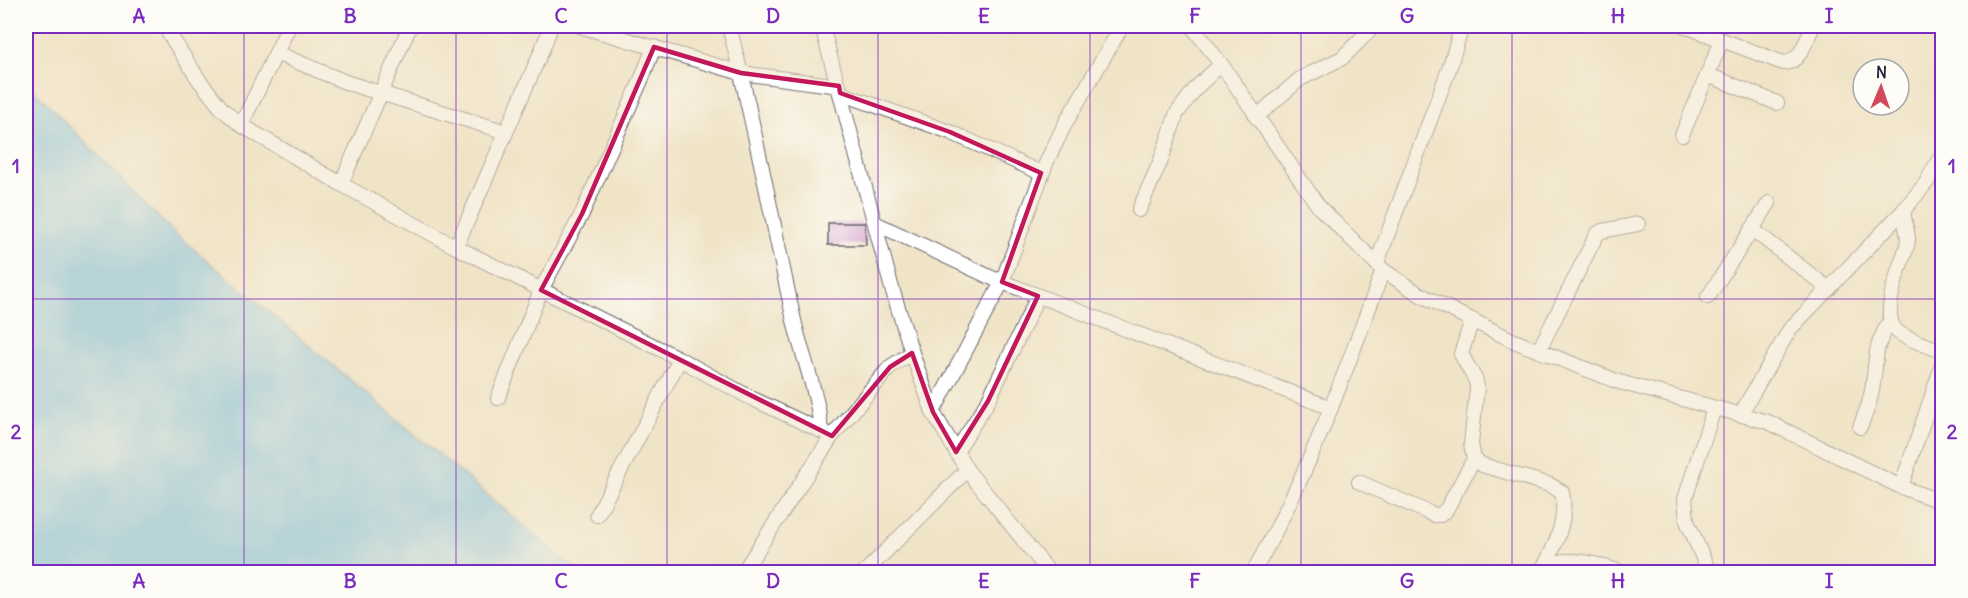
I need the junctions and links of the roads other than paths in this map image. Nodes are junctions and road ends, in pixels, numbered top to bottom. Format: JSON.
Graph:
{"nodes":[{"id":1,"x":164,"y":26,"type":"edge"},
{"id":2,"x":289,"y":26,"type":"edge"},
{"id":3,"x":410,"y":26,"type":"edge"},
{"id":4,"x":551,"y":26,"type":"edge"},
{"id":5,"x":580,"y":26,"type":"edge"},
{"id":6,"x":729,"y":26,"type":"edge"},
{"id":7,"x":822,"y":26,"type":"edge"},
{"id":8,"x":1122,"y":26,"type":"edge"},
{"id":9,"x":1192,"y":26,"type":"edge"},
{"id":10,"x":1374,"y":26,"type":"edge"},
{"id":11,"x":1462,"y":26,"type":"edge"},
{"id":12,"x":1685,"y":26,"type":"edge"},
{"id":13,"x":1813,"y":26,"type":"edge"},
{"id":14,"x":1722,"y":40,"type":"junction"},
{"id":15,"x":654,"y":47,"type":"junction"},
{"id":16,"x":276,"y":53,"type":"junction"},
{"id":17,"x":1221,"y":64,"type":"junction"},
{"id":18,"x":741,"y":73,"type":"junction"},
{"id":19,"x":1708,"y":75,"type":"junction"},
{"id":20,"x":840,"y":90,"type":"junction"},
{"id":21,"x":381,"y":92,"type":"junction"},
{"id":22,"x":1777,"y":103,"type":"dead end"},
{"id":23,"x":1256,"y":117,"type":"junction"},
{"id":24,"x":241,"y":125,"type":"junction"},
{"id":25,"x":506,"y":132,"type":"junction"},
{"id":26,"x":1682,"y":135,"type":"dead end"},
{"id":27,"x":1942,"y":154,"type":"edge"},
{"id":28,"x":1041,"y":173,"type":"junction"},
{"id":29,"x":341,"y":184,"type":"junction"},
{"id":30,"x":1769,"y":203,"type":"dead end"},
{"id":31,"x":1139,"y":210,"type":"dead end"},
{"id":32,"x":1903,"y":211,"type":"junction"},
{"id":33,"x":875,"y":223,"type":"junction"},
{"id":34,"x":1638,"y":224,"type":"dead end"},
{"id":35,"x":1752,"y":229,"type":"junction"},
{"id":36,"x":456,"y":247,"type":"junction"},
{"id":37,"x":1380,"y":267,"type":"junction"},
{"id":38,"x":1002,"y":282,"type":"junction"},
{"id":39,"x":1829,"y":289,"type":"junction"},
{"id":40,"x":541,"y":290,"type":"junction"},
{"id":41,"x":1038,"y":296,"type":"junction"},
{"id":42,"x":1708,"y":297,"type":"dead end"},
{"id":43,"x":1472,"y":320,"type":"junction"},
{"id":44,"x":1890,"y":321,"type":"junction"},
{"id":45,"x":1539,"y":350,"type":"junction"},
{"id":46,"x":1942,"y":351,"type":"edge"},
{"id":47,"x":912,"y":353,"type":"junction"},
{"id":48,"x":680,"y":359,"type":"junction"},
{"id":49,"x":1942,"y":366,"type":"edge"},
{"id":50,"x":498,"y":398,"type":"dead end"},
{"id":51,"x":1331,"y":408,"type":"junction"},
{"id":52,"x":1714,"y":408,"type":"junction"},
{"id":53,"x":933,"y":412,"type":"junction"},
{"id":54,"x":1740,"y":415,"type":"junction"},
{"id":55,"x":1860,"y":427,"type":"dead end"},
{"id":56,"x":826,"y":434,"type":"junction"},
{"id":57,"x":956,"y":452,"type":"junction"},
{"id":58,"x":1474,"y":459,"type":"junction"},
{"id":59,"x":967,"y":470,"type":"junction"},
{"id":60,"x":1359,"y":482,"type":"dead end"},
{"id":61,"x":1901,"y":488,"type":"junction"},
{"id":62,"x":1942,"y":502,"type":"edge"},
{"id":63,"x":597,"y":515,"type":"dead end"},
{"id":64,"x":1543,"y":569,"type":"edge"},
{"id":65,"x":743,"y":573,"type":"edge"},
{"id":66,"x":865,"y":573,"type":"edge"},
{"id":67,"x":1049,"y":573,"type":"edge"},
{"id":68,"x":1253,"y":573,"type":"edge"},
{"id":69,"x":1621,"y":573,"type":"edge"},
{"id":70,"x":1709,"y":573,"type":"edge"}],
"edges":[{"from":1,"to":24,"type":"street"},
{"from":2,"to":16,"type":"street"},
{"from":3,"to":21,"type":"street"},
{"from":4,"to":25,"type":"street"},
{"from":5,"to":15,"type":"street"},
{"from":6,"to":18,"type":"street"},
{"from":7,"to":20,"type":"street"},
{"from":8,"to":28,"type":"street"},
{"from":9,"to":17,"type":"street"},
{"from":10,"to":23,"type":"street"},
{"from":11,"to":37,"type":"street"},
{"from":12,"to":14,"type":"street"},
{"from":13,"to":14,"type":"street"},
{"from":14,"to":19,"type":"street"},
{"from":15,"to":18,"type":"street"},
{"from":15,"to":40,"type":"street"},
{"from":16,"to":21,"type":"street"},
{"from":16,"to":24,"type":"street"},
{"from":17,"to":23,"type":"street"},
{"from":17,"to":31,"type":"street"},
{"from":18,"to":20,"type":"street"},
{"from":18,"to":56,"type":"street"},
{"from":19,"to":22,"type":"street"},
{"from":19,"to":26,"type":"street"},
{"from":20,"to":28,"type":"street"},
{"from":20,"to":33,"type":"street"},
{"from":21,"to":25,"type":"street"},
{"from":21,"to":29,"type":"street"},
{"from":23,"to":37,"type":"street"},
{"from":24,"to":29,"type":"street"},
{"from":25,"to":36,"type":"street"},
{"from":27,"to":32,"type":"street"},
{"from":28,"to":38,"type":"street"},
{"from":29,"to":36,"type":"street"},
{"from":30,"to":35,"type":"street"},
{"from":32,"to":39,"type":"street"},
{"from":32,"to":44,"type":"street"},
{"from":33,"to":38,"type":"street"},
{"from":33,"to":47,"type":"street"},
{"from":34,"to":45,"type":"street"},
{"from":35,"to":39,"type":"street"},
{"from":35,"to":42,"type":"street"},
{"from":36,"to":40,"type":"street"},
{"from":37,"to":43,"type":"street"},
{"from":37,"to":51,"type":"street"},
{"from":38,"to":41,"type":"street"},
{"from":38,"to":53,"type":"street"},
{"from":39,"to":54,"type":"street"},
{"from":40,"to":48,"type":"street"},
{"from":40,"to":50,"type":"street"},
{"from":41,"to":51,"type":"street"},
{"from":41,"to":57,"type":"street"},
{"from":43,"to":45,"type":"street"},
{"from":43,"to":58,"type":"street"},
{"from":44,"to":46,"type":"street"},
{"from":44,"to":55,"type":"street"},
{"from":45,"to":52,"type":"street"},
{"from":47,"to":53,"type":"street"},
{"from":47,"to":56,"type":"street"},
{"from":48,"to":56,"type":"street"},
{"from":48,"to":63,"type":"street"},
{"from":49,"to":61,"type":"street"},
{"from":51,"to":68,"type":"street"},
{"from":52,"to":54,"type":"street"},
{"from":52,"to":70,"type":"street"},
{"from":53,"to":57,"type":"street"},
{"from":54,"to":61,"type":"street"},
{"from":56,"to":65,"type":"street"},
{"from":57,"to":59,"type":"street"},
{"from":58,"to":60,"type":"street"},
{"from":58,"to":64,"type":"street"},
{"from":59,"to":66,"type":"street"},
{"from":59,"to":67,"type":"street"},
{"from":61,"to":62,"type":"street"},
{"from":64,"to":69,"type":"street"}]}
